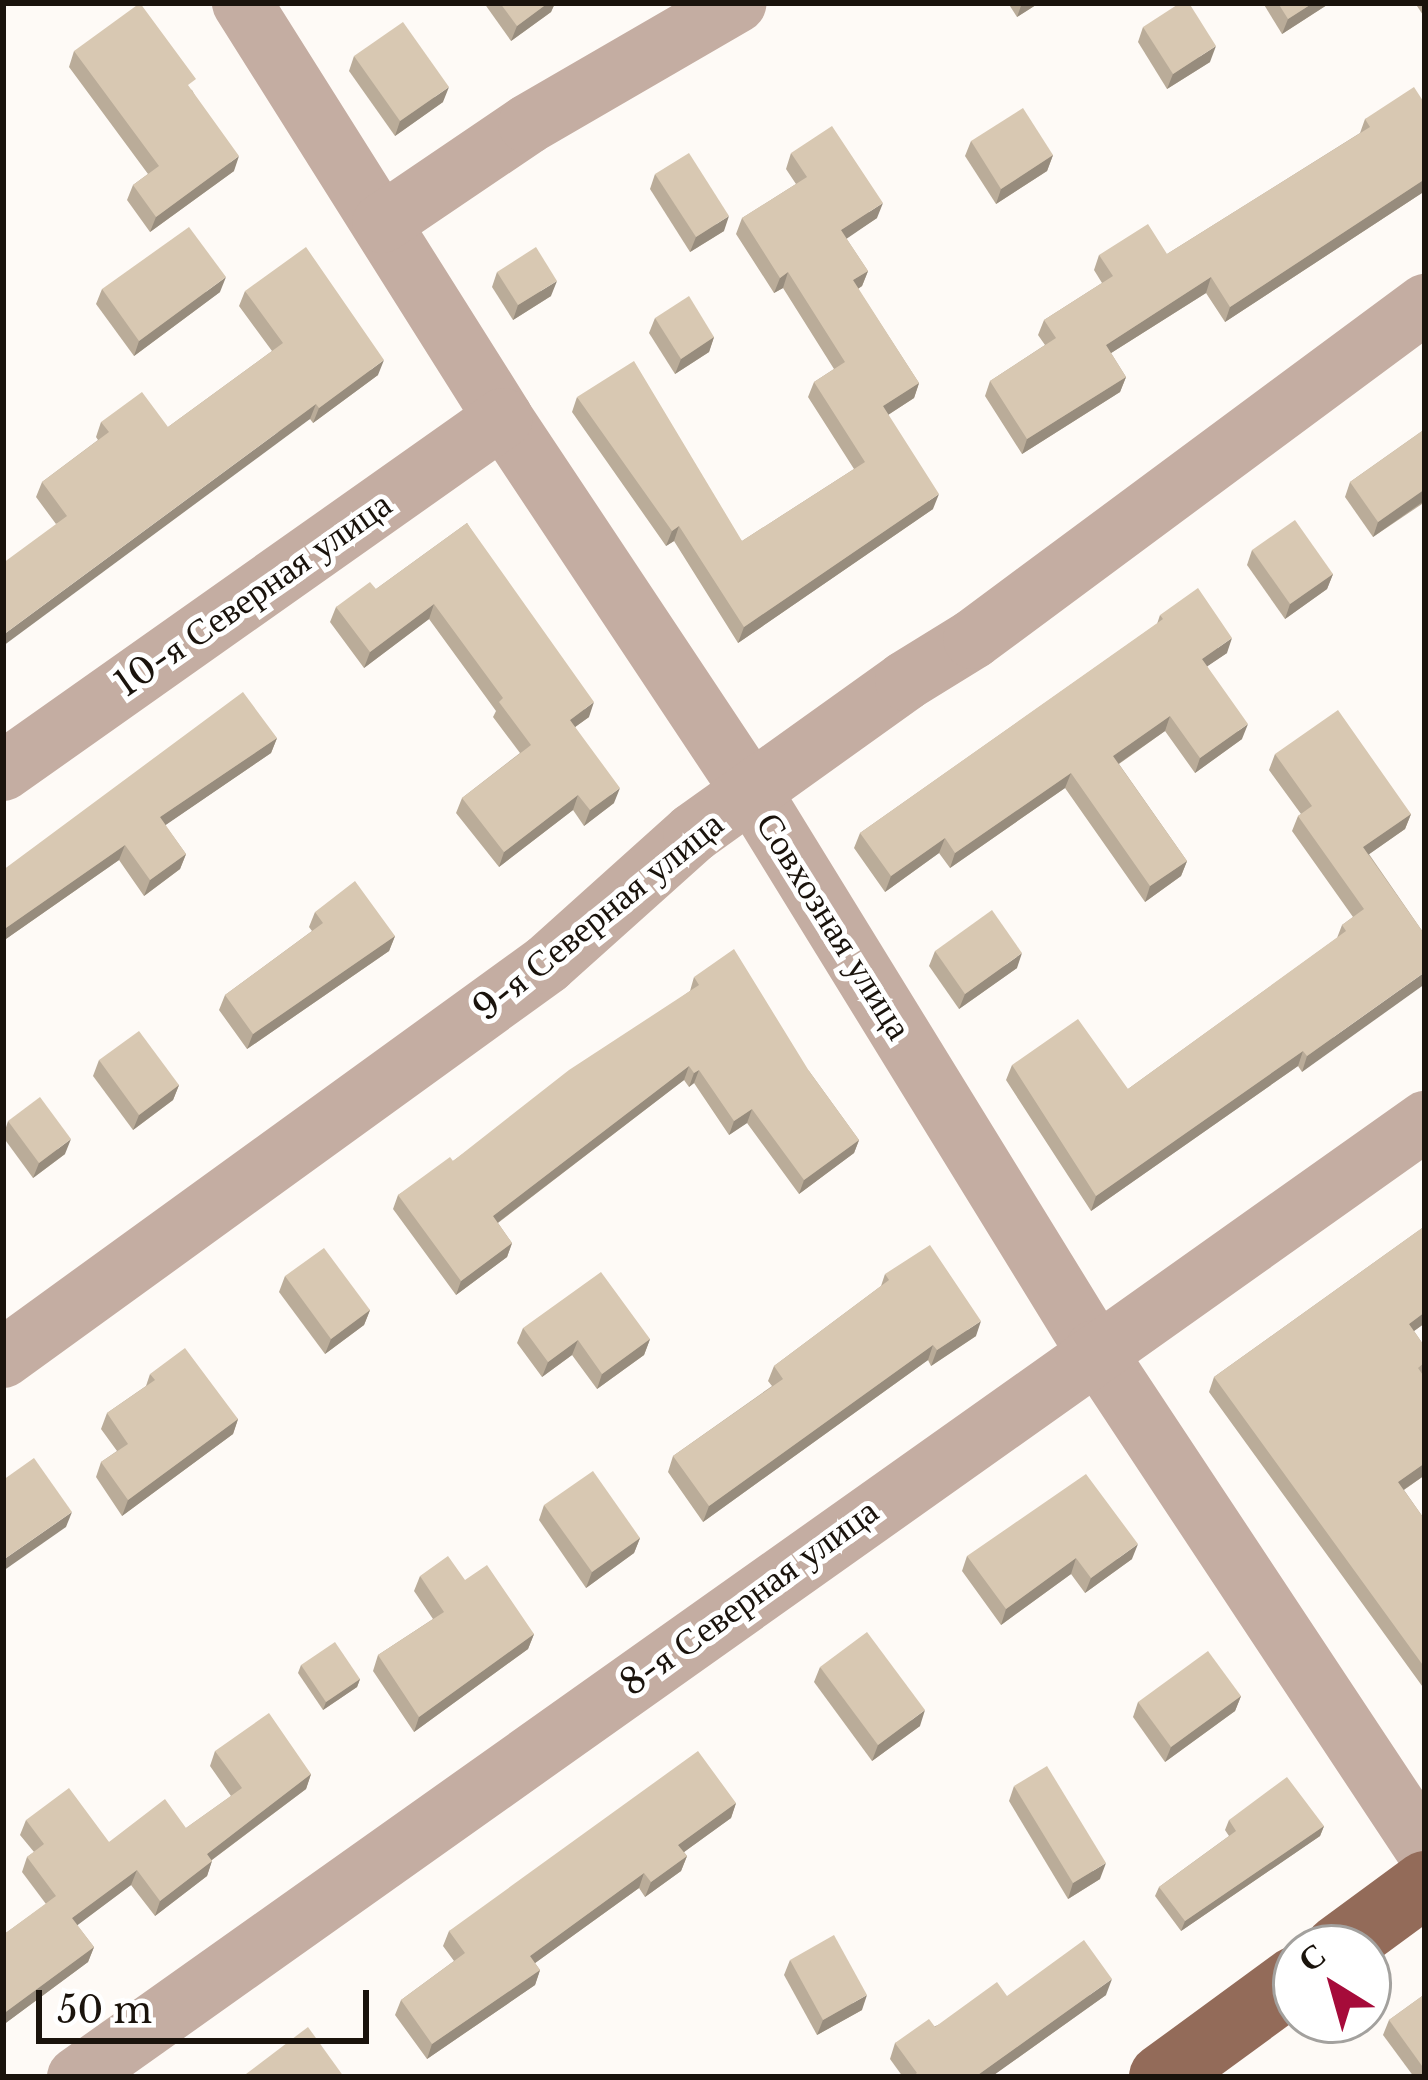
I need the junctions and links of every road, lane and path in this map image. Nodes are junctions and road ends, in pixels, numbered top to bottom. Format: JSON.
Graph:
{"nodes":[{"id":1,"x":242,"y":3,"type":"edge"},
{"id":2,"x":737,"y":3,"type":"edge"},
{"id":3,"x":382,"y":223,"type":"junction"},
{"id":4,"x":1425,"y":304,"type":"edge"},
{"id":5,"x":503,"y":418,"type":"junction"},
{"id":6,"x":3,"y":771,"type":"edge"},
{"id":7,"x":753,"y":794,"type":"junction"},
{"id":8,"x":1425,"y":1121,"type":"edge"},
{"id":9,"x":1095,"y":1350,"type":"junction"},
{"id":10,"x":3,"y":1358,"type":"edge"},
{"id":11,"x":1425,"y":1849,"type":"edge"},
{"id":12,"x":1425,"y":1884,"type":"edge"},
{"id":13,"x":1371,"y":1924,"type":"edge"},
{"id":14,"x":1272,"y":1996,"type":"edge"},
{"id":15,"x":77,"y":2077,"type":"edge"},
{"id":16,"x":1162,"y":2077,"type":"edge"}],
"edges":[{"from":1,"to":3,"type":"street","name":"Совхозная улица"},
{"from":2,"to":3,"type":"street"},
{"from":3,"to":5,"type":"street","name":"Совхозная улица"},
{"from":4,"to":7,"type":"street","name":"9-я Северная улица"},
{"from":5,"to":6,"type":"street","name":"10-я Северная улица"},
{"from":5,"to":7,"type":"street","name":"Совхозная улица"},
{"from":7,"to":9,"type":"street","name":"Совхозная улица"},
{"from":7,"to":10,"type":"street","name":"9-я Северная улица"},
{"from":8,"to":9,"type":"street","name":"8-я Северная улица"},
{"from":9,"to":11,"type":"street","name":"Совхозная улица"},
{"from":9,"to":15,"type":"street","name":"8-я Северная улица"},
{"from":12,"to":13,"type":"main road"},
{"from":14,"to":16,"type":"main road"}]}
